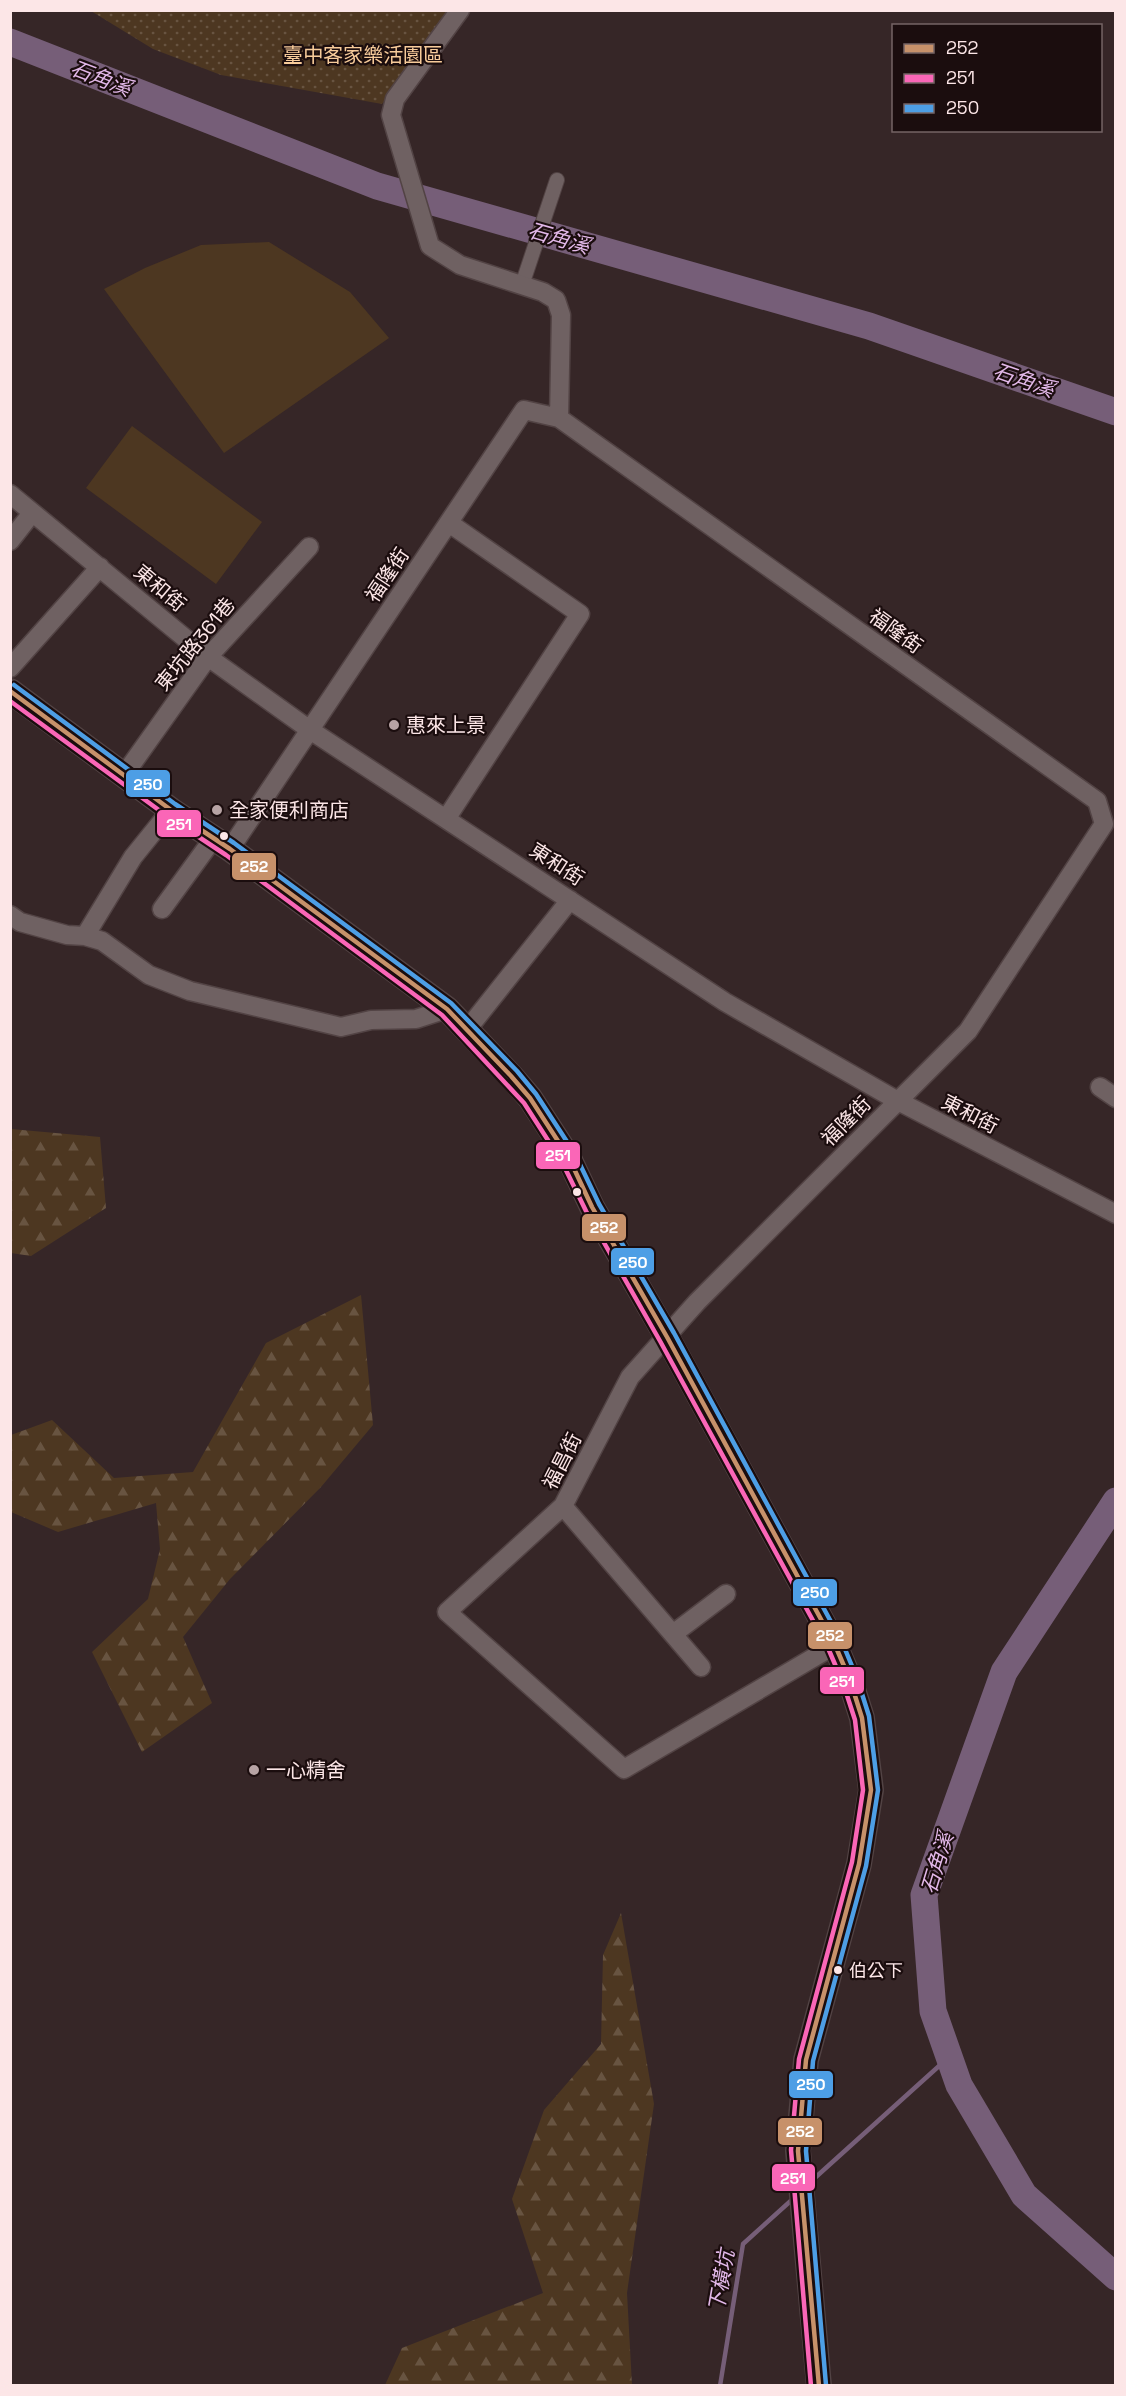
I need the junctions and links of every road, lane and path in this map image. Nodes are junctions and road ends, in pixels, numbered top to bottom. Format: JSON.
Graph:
{"nodes":[{"id":1,"x":460,"y":10,"type":"edge"},
{"id":2,"x":557,"y":180,"type":"dead end"},
{"id":3,"x":522,"y":285,"type":"junction"},
{"id":4,"x":559,"y":418,"type":"junction"},
{"id":5,"x":10,"y":494,"type":"edge"},
{"id":6,"x":32,"y":513,"type":"junction"},
{"id":7,"x":449,"y":523,"type":"junction"},
{"id":8,"x":10,"y":541,"type":"edge"},
{"id":9,"x":309,"y":547,"type":"dead end"},
{"id":10,"x":100,"y":567,"type":"junction"},
{"id":11,"x":208,"y":657,"type":"junction"},
{"id":12,"x":10,"y":668,"type":"edge"},
{"id":13,"x":10,"y":692,"type":"edge"},
{"id":14,"x":310,"y":730,"type":"junction"},
{"id":15,"x":124,"y":775,"type":"junction"},
{"id":16,"x":171,"y":810,"type":"junction"},
{"id":17,"x":446,"y":819,"type":"junction"},
{"id":18,"x":222,"y":844,"type":"junction"},
{"id":19,"x":570,"y":900,"type":"junction"},
{"id":20,"x":162,"y":909,"type":"dead end"},
{"id":21,"x":10,"y":915,"type":"edge"},
{"id":22,"x":85,"y":936,"type":"junction"},
{"id":23,"x":447,"y":1009,"type":"junction"},
{"id":24,"x":466,"y":1031,"type":"junction"},
{"id":25,"x":1100,"y":1087,"type":"dead end"},
{"id":26,"x":1116,"y":1098,"type":"edge"},
{"id":27,"x":898,"y":1101,"type":"junction"},
{"id":28,"x":1116,"y":1214,"type":"edge"},
{"id":29,"x":668,"y":1336,"type":"junction"},
{"id":30,"x":563,"y":1506,"type":"junction"},
{"id":31,"x":726,"y":1594,"type":"dead end"},
{"id":32,"x":673,"y":1634,"type":"junction"},
{"id":33,"x":835,"y":1645,"type":"junction"},
{"id":34,"x":701,"y":1667,"type":"dead end"},
{"id":35,"x":819,"y":2385,"type":"edge"}],
"edges":[{"from":1,"to":3,"type":"street"},
{"from":2,"to":3,"type":"street"},
{"from":3,"to":4,"type":"street"},
{"from":4,"to":7,"type":"street","name":"福隆街"},
{"from":4,"to":27,"type":"street","name":"福隆街"},
{"from":5,"to":6,"type":"street","name":"東和街"},
{"from":6,"to":8,"type":"street"},
{"from":6,"to":10,"type":"street","name":"東和街"},
{"from":7,"to":14,"type":"street","name":"福隆街"},
{"from":7,"to":17,"type":"street"},
{"from":9,"to":11,"type":"street","name":"東坑路361巷"},
{"from":10,"to":11,"type":"street","name":"東和街"},
{"from":10,"to":12,"type":"street"},
{"from":11,"to":14,"type":"street","name":"東和街"},
{"from":11,"to":15,"type":"street","name":"東坑路361巷"},
{"from":13,"to":15,"type":"street"},
{"from":14,"to":17,"type":"street","name":"東和街"},
{"from":14,"to":18,"type":"street","name":"福隆街"},
{"from":15,"to":16,"type":"street"},
{"from":16,"to":18,"type":"street"},
{"from":16,"to":22,"type":"street"},
{"from":17,"to":19,"type":"street","name":"東和街"},
{"from":18,"to":20,"type":"street","name":"福隆街"},
{"from":18,"to":23,"type":"street"},
{"from":19,"to":24,"type":"street"},
{"from":19,"to":27,"type":"street","name":"東和街"},
{"from":21,"to":22,"type":"street"},
{"from":22,"to":23,"type":"street"},
{"from":23,"to":24,"type":"street"},
{"from":24,"to":29,"type":"street"},
{"from":25,"to":26,"type":"street"},
{"from":27,"to":28,"type":"street","name":"東和街"},
{"from":27,"to":29,"type":"street","name":"福隆街"},
{"from":29,"to":30,"type":"street","name":"福昌街"},
{"from":29,"to":33,"type":"street"},
{"from":30,"to":32,"type":"street"},
{"from":30,"to":33,"type":"street","name":"福昌街"},
{"from":31,"to":32,"type":"street"},
{"from":32,"to":34,"type":"street"},
{"from":33,"to":35,"type":"street"}]}
